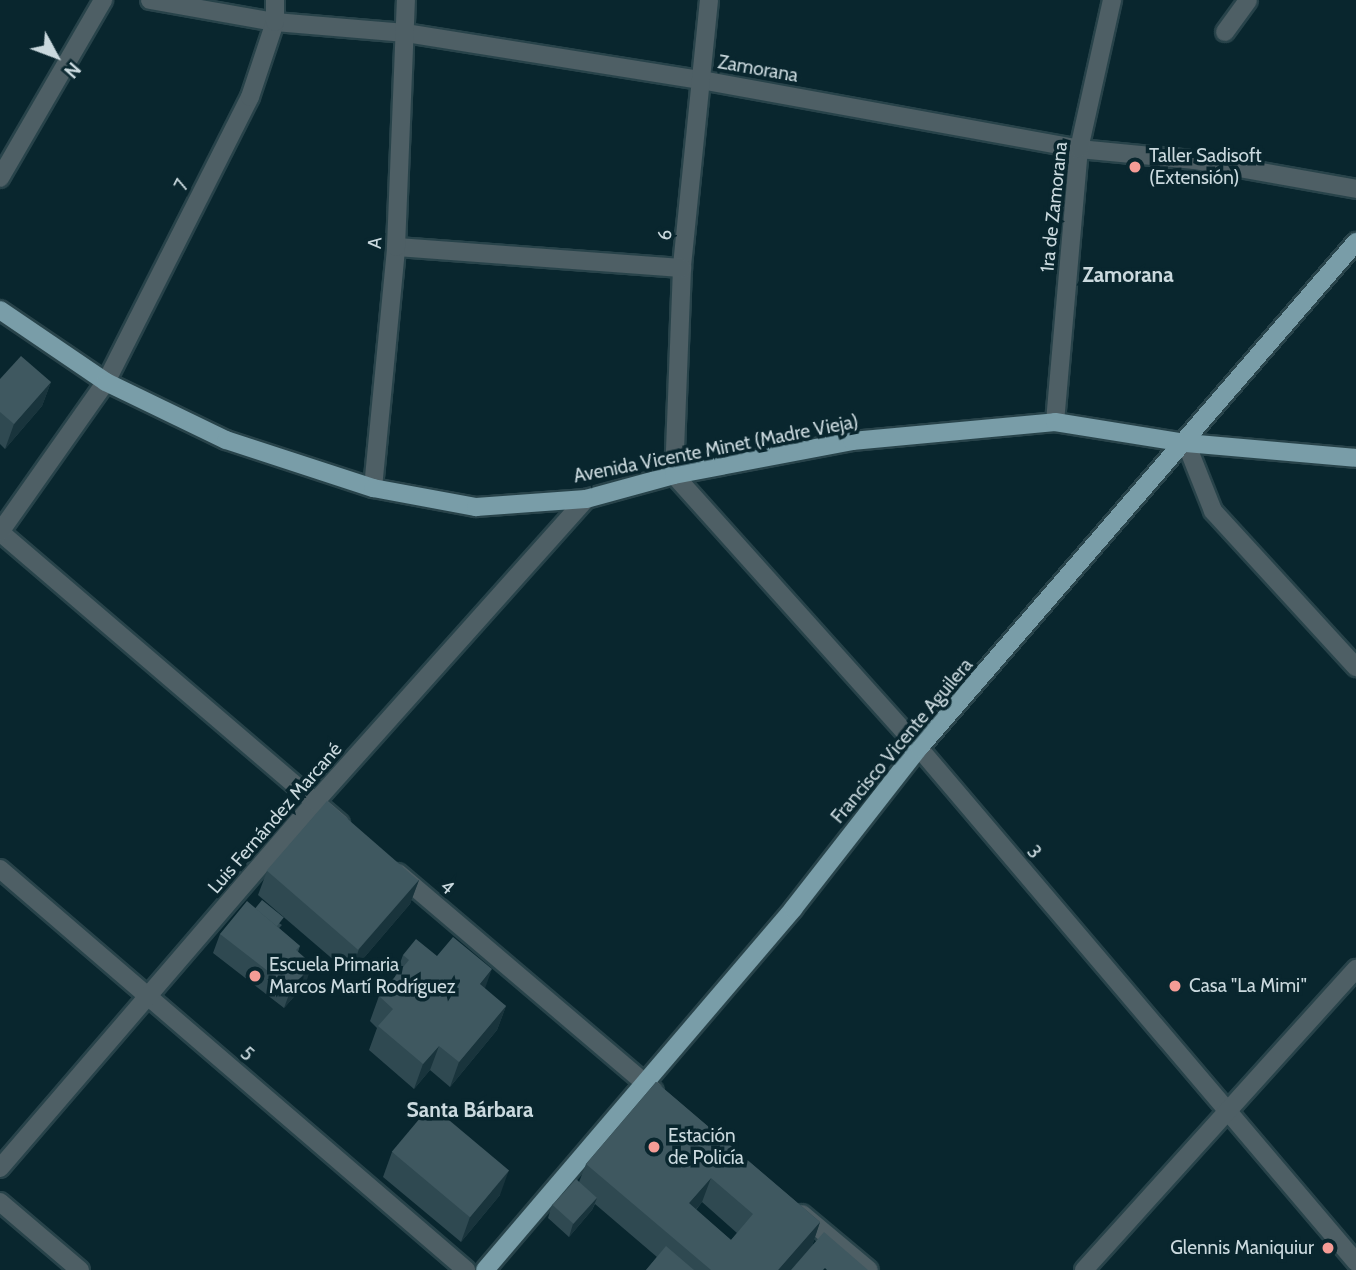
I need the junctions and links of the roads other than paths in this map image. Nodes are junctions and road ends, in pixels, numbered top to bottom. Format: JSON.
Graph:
{"nodes":[{"id":1,"x":103,"y":0,"type":"edge"},
{"id":2,"x":150,"y":0,"type":"edge"},
{"id":3,"x":275,"y":0,"type":"edge"},
{"id":4,"x":405,"y":0,"type":"edge"},
{"id":5,"x":709,"y":0,"type":"edge"},
{"id":6,"x":1112,"y":0,"type":"edge"},
{"id":7,"x":1248,"y":0,"type":"edge"},
{"id":8,"x":275,"y":22,"type":"junction"},
{"id":9,"x":406,"y":33,"type":"junction"},
{"id":10,"x":1225,"y":33,"type":"dead end"},
{"id":11,"x":701,"y":80,"type":"junction"},
{"id":12,"x":1079,"y":149,"type":"junction"},
{"id":13,"x":0,"y":178,"type":"edge"},
{"id":14,"x":1356,"y":189,"type":"edge"},
{"id":15,"x":1356,"y":242,"type":"edge"},
{"id":16,"x":396,"y":247,"type":"junction"},
{"id":17,"x":682,"y":268,"type":"junction"},
{"id":18,"x":0,"y":310,"type":"edge"},
{"id":19,"x":106,"y":382,"type":"junction"},
{"id":20,"x":1055,"y":422,"type":"junction"},
{"id":21,"x":1186,"y":443,"type":"junction"},
{"id":22,"x":1356,"y":458,"type":"edge"},
{"id":23,"x":674,"y":475,"type":"junction"},
{"id":24,"x":373,"y":488,"type":"junction"},
{"id":25,"x":586,"y":499,"type":"junction"},
{"id":26,"x":0,"y":532,"type":"edge"},
{"id":27,"x":1356,"y":667,"type":"edge"},
{"id":28,"x":919,"y":748,"type":"junction"},
{"id":29,"x":315,"y":802,"type":"junction"},
{"id":30,"x":357,"y":837,"type":"edge"},
{"id":31,"x":388,"y":864,"type":"edge"},
{"id":32,"x":0,"y":869,"type":"edge"},
{"id":33,"x":1356,"y":969,"type":"edge"},
{"id":34,"x":150,"y":998,"type":"junction"},
{"id":35,"x":646,"y":1084,"type":"junction"},
{"id":36,"x":667,"y":1102,"type":"edge"},
{"id":37,"x":1227,"y":1112,"type":"junction"},
{"id":38,"x":0,"y":1168,"type":"edge"},
{"id":39,"x":784,"y":1199,"type":"edge"},
{"id":40,"x":0,"y":1202,"type":"edge"},
{"id":41,"x":1356,"y":1262,"type":"edge"},
{"id":42,"x":80,"y":1270,"type":"edge"},
{"id":43,"x":466,"y":1270,"type":"edge"},
{"id":44,"x":485,"y":1270,"type":"edge"},
{"id":45,"x":869,"y":1270,"type":"edge"},
{"id":46,"x":1084,"y":1270,"type":"edge"}],
"edges":[{"from":1,"to":13,"type":"street"},
{"from":2,"to":8,"type":"street","name":"Zamorana"},
{"from":3,"to":8,"type":"street","name":"7"},
{"from":4,"to":9,"type":"street","name":"A"},
{"from":5,"to":11,"type":"street","name":"6"},
{"from":6,"to":12,"type":"street","name":"1ra de Zamorana"},
{"from":7,"to":10,"type":"street"},
{"from":8,"to":9,"type":"street","name":"Zamorana"},
{"from":8,"to":19,"type":"street","name":"7"},
{"from":9,"to":11,"type":"street","name":"Zamorana"},
{"from":9,"to":16,"type":"street","name":"A"},
{"from":11,"to":12,"type":"street","name":"Zamorana"},
{"from":11,"to":17,"type":"street","name":"6"},
{"from":12,"to":14,"type":"street","name":"Zamorana"},
{"from":12,"to":20,"type":"street","name":"1ra de Zamorana"},
{"from":15,"to":21,"type":"main road","name":"Francisco Vicente Aguilera"},
{"from":16,"to":17,"type":"street"},
{"from":16,"to":24,"type":"street","name":"A"},
{"from":17,"to":23,"type":"street","name":"6"},
{"from":18,"to":19,"type":"main road","name":"Avenida Vicente Minet (Madre Vieja)"},
{"from":19,"to":24,"type":"main road","name":"Avenida Vicente Minet (Madre Vieja)"},
{"from":19,"to":26,"type":"street","name":"7"},
{"from":20,"to":21,"type":"main road","name":"Avenida Vicente Minet (Madre Vieja)"},
{"from":20,"to":23,"type":"main road","name":"Avenida Vicente Minet (Madre Vieja)"},
{"from":21,"to":22,"type":"main road","name":"Avenida Vicente Minet (Madre Vieja)"},
{"from":21,"to":27,"type":"street"},
{"from":21,"to":28,"type":"main road","name":"Francisco Vicente Aguilera"},
{"from":23,"to":25,"type":"main road","name":"Avenida Vicente Minet (Madre Vieja)"},
{"from":23,"to":28,"type":"street","name":"3"},
{"from":24,"to":25,"type":"main road","name":"Avenida Vicente Minet (Madre Vieja)"},
{"from":25,"to":29,"type":"street","name":"Luis Fernández Marcané"},
{"from":26,"to":29,"type":"street"},
{"from":28,"to":35,"type":"main road","name":"Francisco Vicente Aguilera"},
{"from":28,"to":37,"type":"street","name":"3"},
{"from":29,"to":30,"type":"street"},
{"from":29,"to":34,"type":"street","name":"Luis Fernández Marcané"},
{"from":31,"to":35,"type":"street","name":"4"},
{"from":32,"to":34,"type":"street","name":"5"},
{"from":33,"to":37,"type":"street"},
{"from":34,"to":38,"type":"street","name":"Luis Fernández Marcané"},
{"from":34,"to":43,"type":"street","name":"5"},
{"from":35,"to":36,"type":"street","name":"4"},
{"from":35,"to":44,"type":"main road","name":"Francisco Vicente Aguilera"},
{"from":37,"to":41,"type":"street","name":"3"},
{"from":37,"to":46,"type":"street"},
{"from":39,"to":45,"type":"street"},
{"from":40,"to":42,"type":"street"}]}
